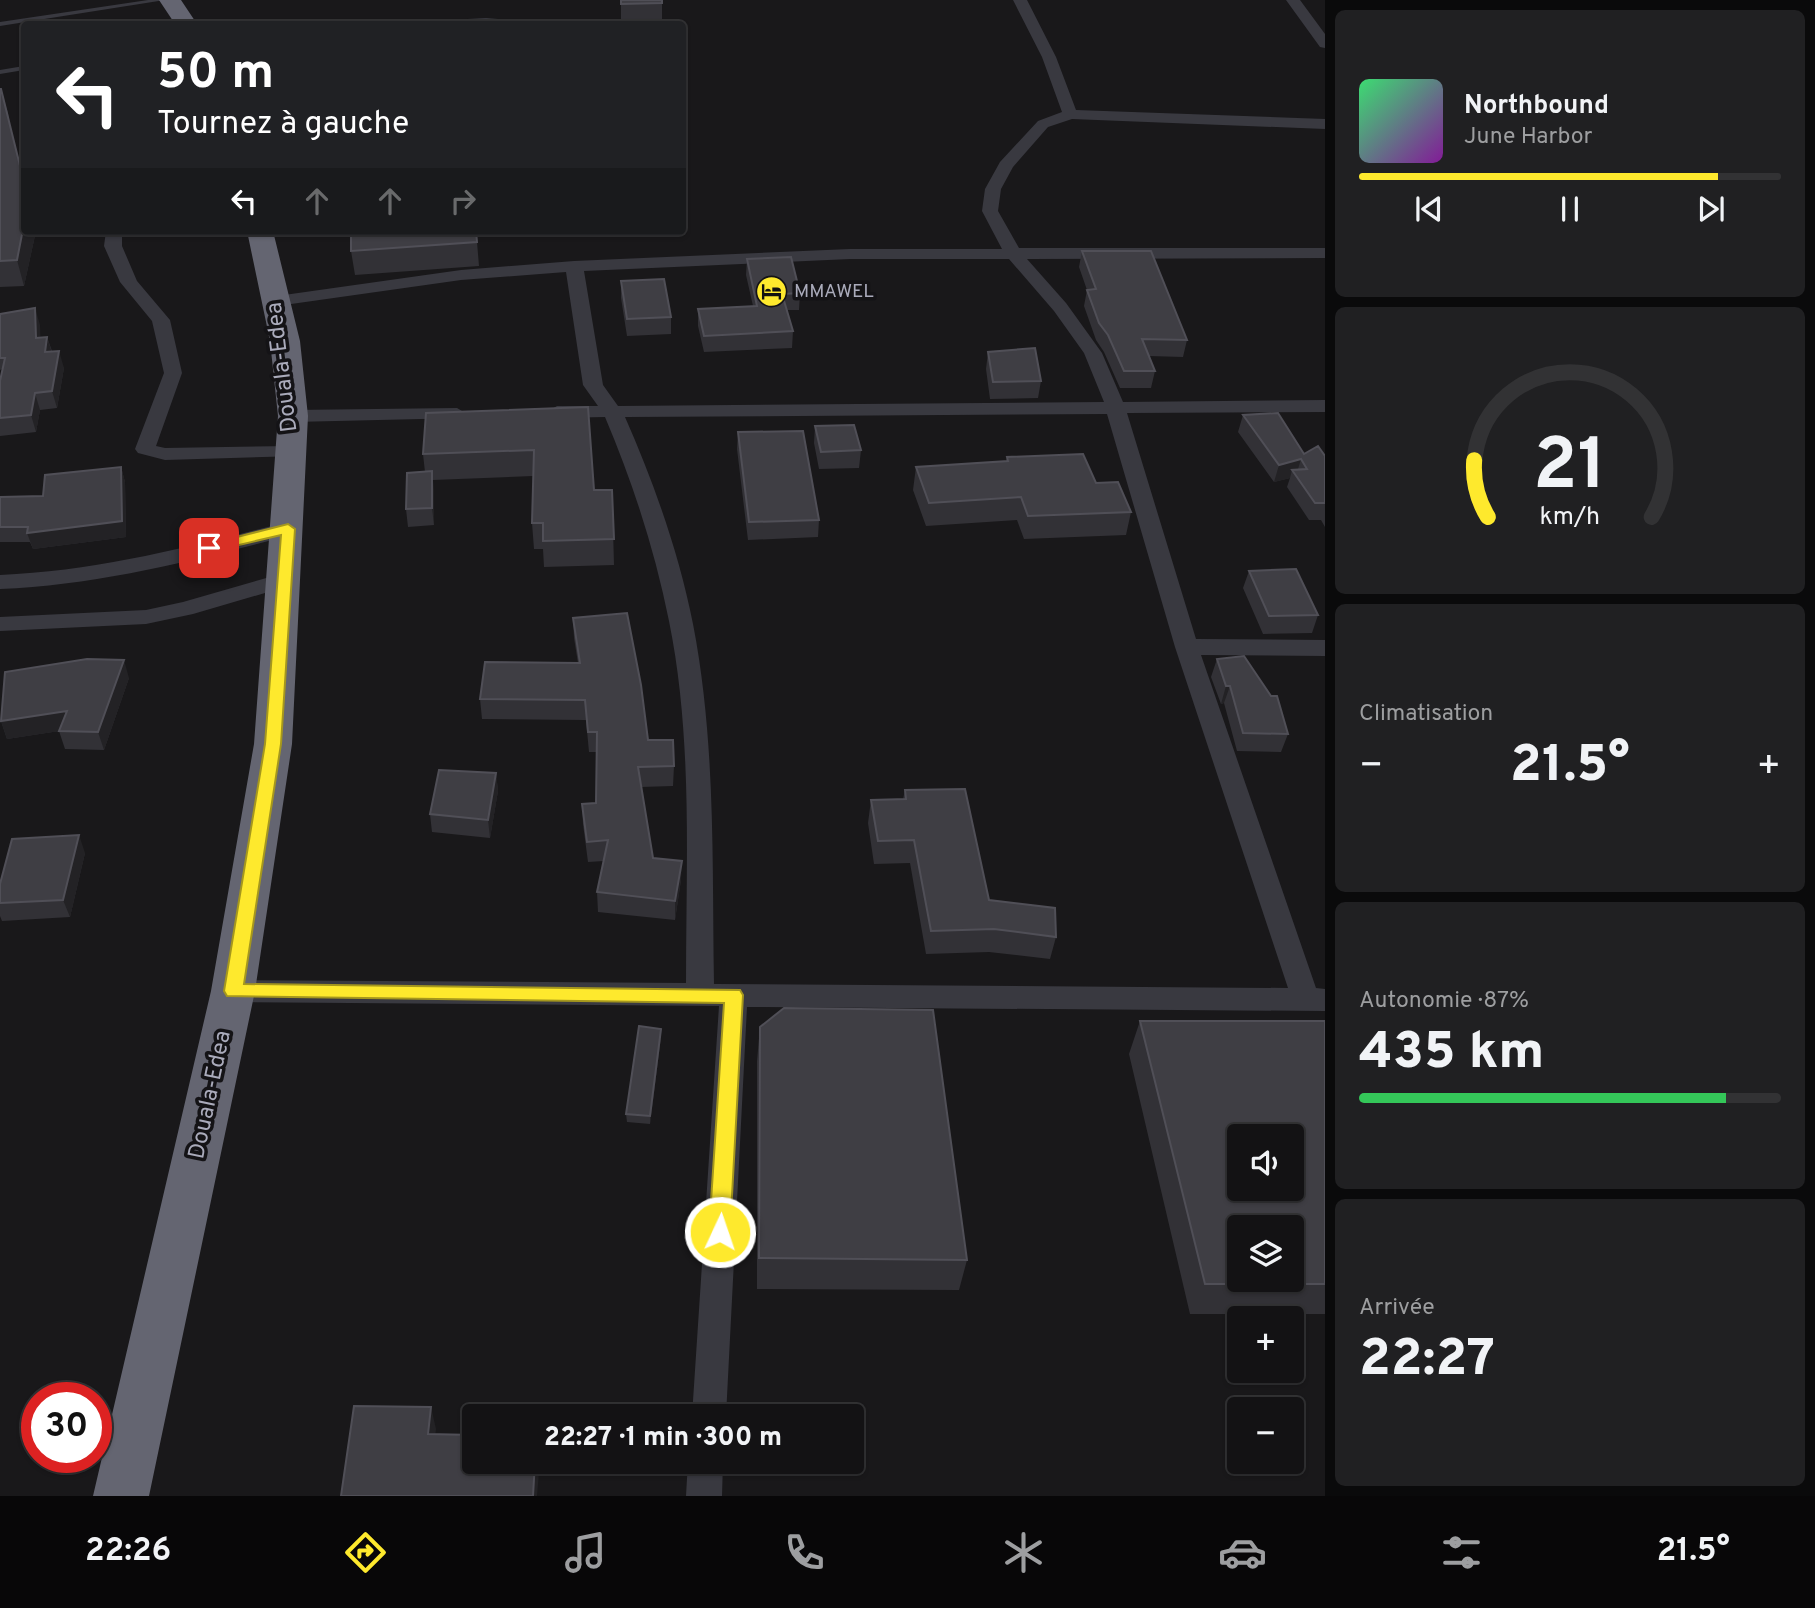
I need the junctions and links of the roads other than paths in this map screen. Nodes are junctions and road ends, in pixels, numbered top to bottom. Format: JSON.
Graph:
{"nodes":[{"id":1,"x":162,"y":0,"type":"edge"},
{"id":2,"x":170,"y":0,"type":"edge"},
{"id":3,"x":1020,"y":0,"type":"edge"},
{"id":4,"x":1293,"y":0,"type":"edge"},
{"id":5,"x":184,"y":21,"type":"edge"},
{"id":6,"x":468,"y":21,"type":"edge"},
{"id":7,"x":498,"y":21,"type":"edge"},
{"id":8,"x":0,"y":24,"type":"edge"},
{"id":9,"x":1325,"y":44,"type":"edge"},
{"id":10,"x":21,"y":68,"type":"edge"},
{"id":11,"x":0,"y":72,"type":"edge"},
{"id":12,"x":1070,"y":114,"type":"junction"},
{"id":13,"x":1325,"y":124,"type":"edge"},
{"id":14,"x":114,"y":235,"type":"edge"},
{"id":15,"x":261,"y":235,"type":"edge"},
{"id":16,"x":1325,"y":253,"type":"edge"},
{"id":17,"x":1014,"y":254,"type":"junction"},
{"id":18,"x":574,"y":266,"type":"junction"},
{"id":19,"x":277,"y":301,"type":"junction"},
{"id":20,"x":1115,"y":406,"type":"junction"},
{"id":21,"x":1325,"y":406,"type":"edge"},
{"id":22,"x":612,"y":411,"type":"junction"},
{"id":23,"x":543,"y":412,"type":"edge"},
{"id":24,"x":474,"y":414,"type":"edge"},
{"id":25,"x":293,"y":434,"type":"junction"},
{"id":26,"x":288,"y":529,"type":"junction"},
{"id":27,"x":285,"y":580,"type":"junction"},
{"id":28,"x":0,"y":582,"type":"edge"},
{"id":29,"x":0,"y":624,"type":"edge"},
{"id":30,"x":1187,"y":647,"type":"junction"},
{"id":31,"x":1325,"y":648,"type":"edge"},
{"id":32,"x":233,"y":991,"type":"junction"},
{"id":33,"x":700,"y":995,"type":"junction"},
{"id":34,"x":734,"y":995,"type":"junction"},
{"id":35,"x":1316,"y":1000,"type":"edge"},
{"id":36,"x":710,"y":1404,"type":"edge"},
{"id":37,"x":705,"y":1474,"type":"edge"},
{"id":38,"x":121,"y":1496,"type":"edge"},
{"id":39,"x":704,"y":1496,"type":"edge"}],
"edges":[{"from":1,"to":8,"type":"lane"},
{"from":2,"to":5,"type":"highway"},
{"from":3,"to":12,"type":"street"},
{"from":4,"to":9,"type":"street"},
{"from":6,"to":7,"type":"lane"},
{"from":10,"to":11,"type":"lane"},
{"from":12,"to":13,"type":"street"},
{"from":12,"to":17,"type":"street"},
{"from":14,"to":25,"type":"street"},
{"from":15,"to":19,"type":"highway","name":"Douala-Edea"},
{"from":16,"to":17,"type":"street"},
{"from":17,"to":18,"type":"street"},
{"from":17,"to":20,"type":"street"},
{"from":18,"to":19,"type":"street"},
{"from":18,"to":22,"type":"street"},
{"from":19,"to":25,"type":"highway","name":"Douala-Edea"},
{"from":20,"to":21,"type":"street"},
{"from":20,"to":22,"type":"street"},
{"from":20,"to":30,"type":"street"},
{"from":22,"to":23,"type":"street"},
{"from":22,"to":33,"type":"street"},
{"from":24,"to":25,"type":"street"},
{"from":25,"to":26,"type":"highway","name":"Douala-Edea"},
{"from":26,"to":27,"type":"highway","name":"Douala-Edea"},
{"from":26,"to":28,"type":"street"},
{"from":27,"to":29,"type":"street"},
{"from":27,"to":32,"type":"highway","name":"Douala-Edea"},
{"from":30,"to":31,"type":"street"},
{"from":30,"to":35,"type":"street"},
{"from":32,"to":33,"type":"street"},
{"from":32,"to":38,"type":"highway","name":"Douala-Edea"},
{"from":33,"to":34,"type":"street"},
{"from":34,"to":35,"type":"street"},
{"from":34,"to":36,"type":"street"},
{"from":37,"to":39,"type":"street"}]}
